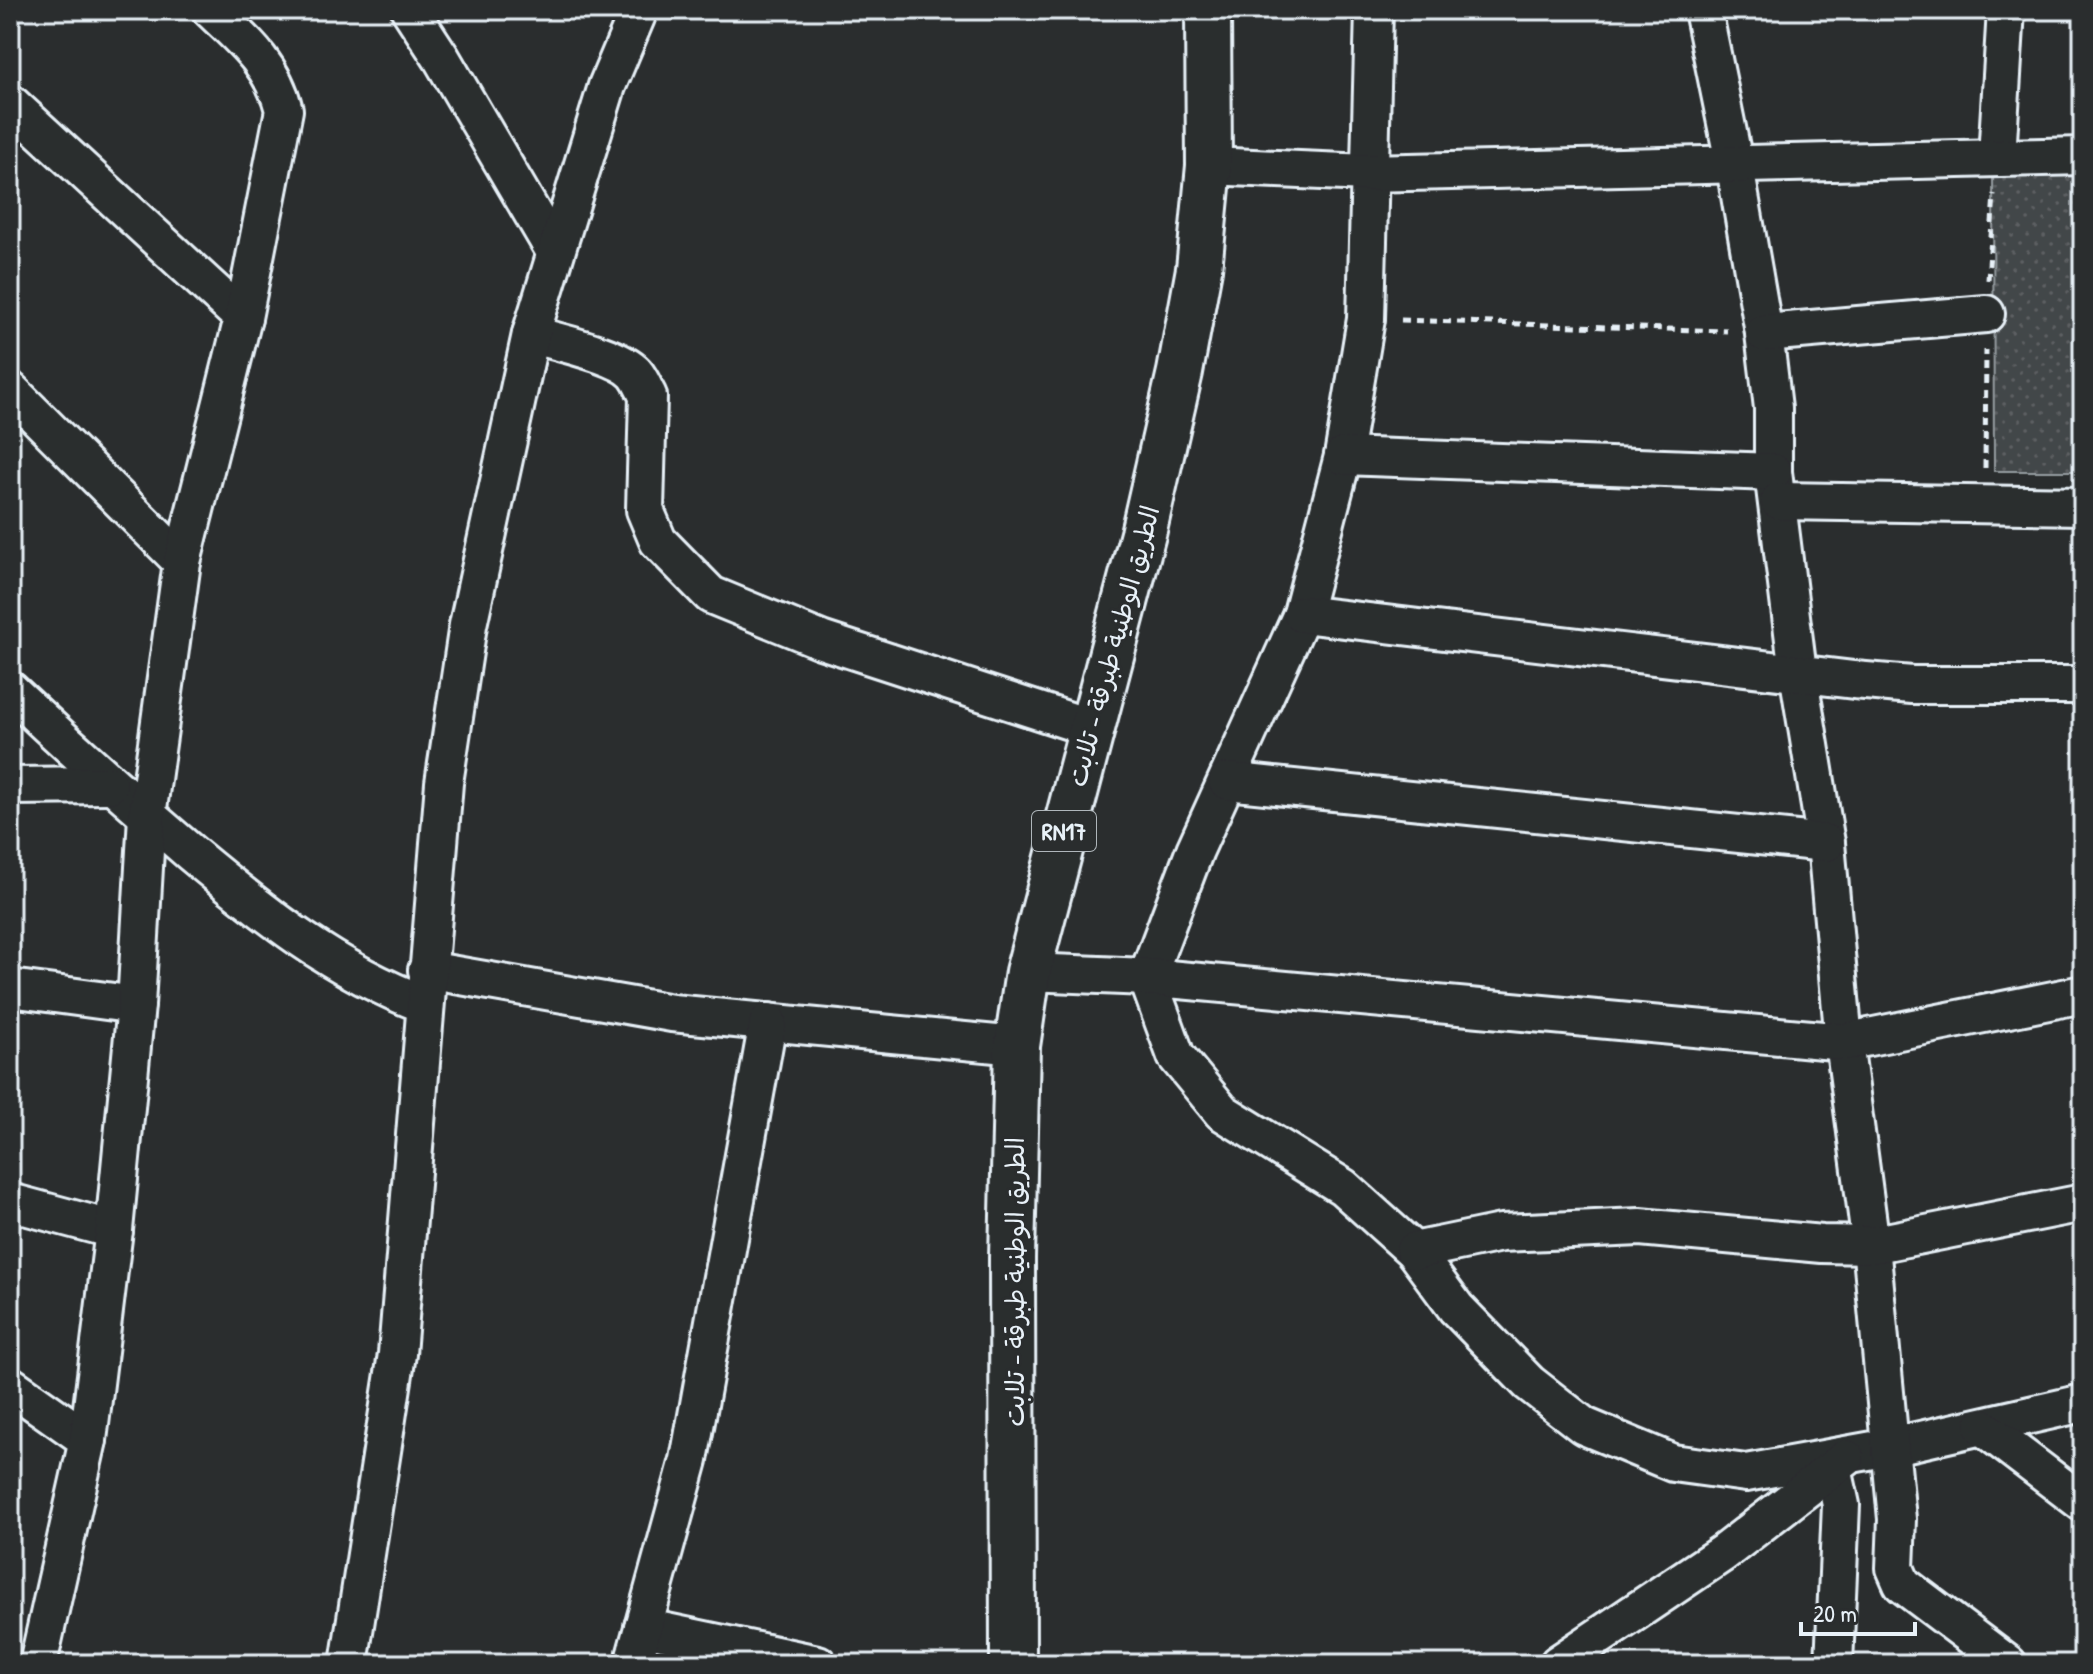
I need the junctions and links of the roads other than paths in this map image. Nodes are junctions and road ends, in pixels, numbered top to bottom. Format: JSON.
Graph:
{"nodes":[{"id":1,"x":211,"y":10,"type":"edge"},
{"id":2,"x":410,"y":10,"type":"edge"},
{"id":3,"x":639,"y":10,"type":"edge"},
{"id":4,"x":1208,"y":10,"type":"edge"},
{"id":5,"x":1374,"y":10,"type":"edge"},
{"id":6,"x":1703,"y":10,"type":"edge"},
{"id":7,"x":2006,"y":10,"type":"edge"},
{"id":8,"x":10,"y":103,"type":"edge"},
{"id":9,"x":2083,"y":156,"type":"edge"},
{"id":10,"x":1997,"y":157,"type":"junction"},
{"id":11,"x":1209,"y":166,"type":"junction"},
{"id":12,"x":1735,"y":167,"type":"junction"},
{"id":13,"x":1367,"y":173,"type":"junction"},
{"id":14,"x":555,"y":252,"type":"junction"},
{"id":15,"x":1986,"y":314,"type":"dead end"},
{"id":16,"x":243,"y":318,"type":"junction"},
{"id":17,"x":1764,"y":333,"type":"junction"},
{"id":18,"x":531,"y":334,"type":"junction"},
{"id":19,"x":10,"y":390,"type":"edge"},
{"id":20,"x":1343,"y":456,"type":"junction"},
{"id":21,"x":1776,"y":486,"type":"junction"},
{"id":22,"x":2083,"y":506,"type":"edge"},
{"id":23,"x":182,"y":562,"type":"junction"},
{"id":24,"x":1302,"y":614,"type":"junction"},
{"id":25,"x":1798,"y":672,"type":"junction"},
{"id":26,"x":2083,"y":685,"type":"edge"},
{"id":27,"x":10,"y":690,"type":"edge"},
{"id":28,"x":1091,"y":728,"type":"junction"},
{"id":29,"x":1227,"y":781,"type":"junction"},
{"id":30,"x":109,"y":785,"type":"junction"},
{"id":31,"x":10,"y":786,"type":"edge"},
{"id":32,"x":147,"y":816,"type":"junction"},
{"id":33,"x":1826,"y":843,"type":"junction"},
{"id":34,"x":1028,"y":972,"type":"junction"},
{"id":35,"x":1147,"y":977,"type":"junction"},
{"id":36,"x":426,"y":987,"type":"junction"},
{"id":37,"x":10,"y":988,"type":"edge"},
{"id":38,"x":2083,"y":994,"type":"edge"},
{"id":39,"x":136,"y":1005,"type":"junction"},
{"id":40,"x":768,"y":1022,"type":"junction"},
{"id":41,"x":1844,"y":1042,"type":"junction"},
{"id":42,"x":1017,"y":1046,"type":"junction"},
{"id":43,"x":10,"y":1202,"type":"edge"},
{"id":44,"x":2083,"y":1203,"type":"edge"},
{"id":45,"x":114,"y":1230,"type":"junction"},
{"id":46,"x":1871,"y":1245,"type":"junction"},
{"id":47,"x":1414,"y":1251,"type":"junction"},
{"id":48,"x":10,"y":1385,"type":"edge"},
{"id":49,"x":2083,"y":1403,"type":"edge"},
{"id":50,"x":1983,"y":1427,"type":"junction"},
{"id":51,"x":88,"y":1440,"type":"junction"},
{"id":52,"x":1890,"y":1447,"type":"junction"},
{"id":53,"x":1842,"y":1461,"type":"junction"},
{"id":54,"x":2083,"y":1503,"type":"edge"},
{"id":55,"x":643,"y":1627,"type":"junction"},
{"id":56,"x":10,"y":1656,"type":"edge"},
{"id":57,"x":19,"y":1664,"type":"edge"},
{"id":58,"x":38,"y":1664,"type":"edge"},
{"id":59,"x":349,"y":1664,"type":"edge"},
{"id":60,"x":633,"y":1664,"type":"edge"},
{"id":61,"x":818,"y":1664,"type":"edge"},
{"id":62,"x":1013,"y":1664,"type":"edge"},
{"id":63,"x":1558,"y":1664,"type":"edge"},
{"id":64,"x":1834,"y":1664,"type":"edge"},
{"id":65,"x":2008,"y":1664,"type":"edge"}],
"edges":[{"from":1,"to":16,"type":"street"},
{"from":2,"to":14,"type":"street"},
{"from":3,"to":14,"type":"street"},
{"from":4,"to":11,"type":"main road","name":"الطريق الوطنية طبرقة - تلابت","number":"RN17"},
{"from":5,"to":13,"type":"street"},
{"from":6,"to":12,"type":"street"},
{"from":7,"to":10,"type":"street"},
{"from":8,"to":16,"type":"street"},
{"from":9,"to":10,"type":"street"},
{"from":10,"to":12,"type":"street"},
{"from":11,"to":13,"type":"street"},
{"from":11,"to":28,"type":"main road","name":"الطريق الوطنية طبرقة - تلابت","number":"RN17"},
{"from":12,"to":13,"type":"street"},
{"from":12,"to":17,"type":"street"},
{"from":13,"to":20,"type":"street"},
{"from":14,"to":18,"type":"street"},
{"from":15,"to":17,"type":"street"},
{"from":16,"to":23,"type":"street"},
{"from":17,"to":21,"type":"street"},
{"from":18,"to":28,"type":"street"},
{"from":18,"to":36,"type":"street"},
{"from":19,"to":23,"type":"street"},
{"from":20,"to":21,"type":"street"},
{"from":20,"to":24,"type":"street"},
{"from":21,"to":22,"type":"street"},
{"from":21,"to":25,"type":"street"},
{"from":23,"to":32,"type":"street"},
{"from":24,"to":25,"type":"street"},
{"from":24,"to":29,"type":"street"},
{"from":25,"to":26,"type":"street"},
{"from":25,"to":33,"type":"street"},
{"from":27,"to":30,"type":"street"},
{"from":28,"to":34,"type":"main road","name":"الطريق الوطنية طبرقة - تلابت","number":"RN17"},
{"from":29,"to":33,"type":"street"},
{"from":29,"to":35,"type":"street"},
{"from":30,"to":31,"type":"street"},
{"from":30,"to":32,"type":"street"},
{"from":32,"to":36,"type":"street"},
{"from":32,"to":39,"type":"street"},
{"from":33,"to":41,"type":"street"},
{"from":34,"to":35,"type":"street"},
{"from":34,"to":42,"type":"main road","name":"الطريق الوطنية طبرقة - تلابت","number":"RN17"},
{"from":35,"to":41,"type":"street"},
{"from":35,"to":47,"type":"street"},
{"from":36,"to":40,"type":"street"},
{"from":36,"to":59,"type":"street"},
{"from":37,"to":39,"type":"street"},
{"from":38,"to":41,"type":"street"},
{"from":39,"to":45,"type":"street"},
{"from":40,"to":42,"type":"street"},
{"from":40,"to":55,"type":"street"},
{"from":41,"to":46,"type":"street"},
{"from":42,"to":62,"type":"main road","name":"الطريق الوطنية طبرقة - تلابت","number":"RN17"},
{"from":43,"to":45,"type":"street"},
{"from":44,"to":46,"type":"street"},
{"from":45,"to":51,"type":"street"},
{"from":46,"to":47,"type":"street"},
{"from":46,"to":52,"type":"street"},
{"from":47,"to":53,"type":"street"},
{"from":48,"to":51,"type":"street"},
{"from":49,"to":50,"type":"street"},
{"from":50,"to":52,"type":"street"},
{"from":50,"to":54,"type":"street"},
{"from":51,"to":58,"type":"street"},
{"from":52,"to":53,"type":"street"},
{"from":52,"to":65,"type":"street"},
{"from":53,"to":63,"type":"street"},
{"from":53,"to":64,"type":"street"},
{"from":55,"to":60,"type":"street"},
{"from":55,"to":61,"type":"street"},
{"from":56,"to":57,"type":"street"}]}
